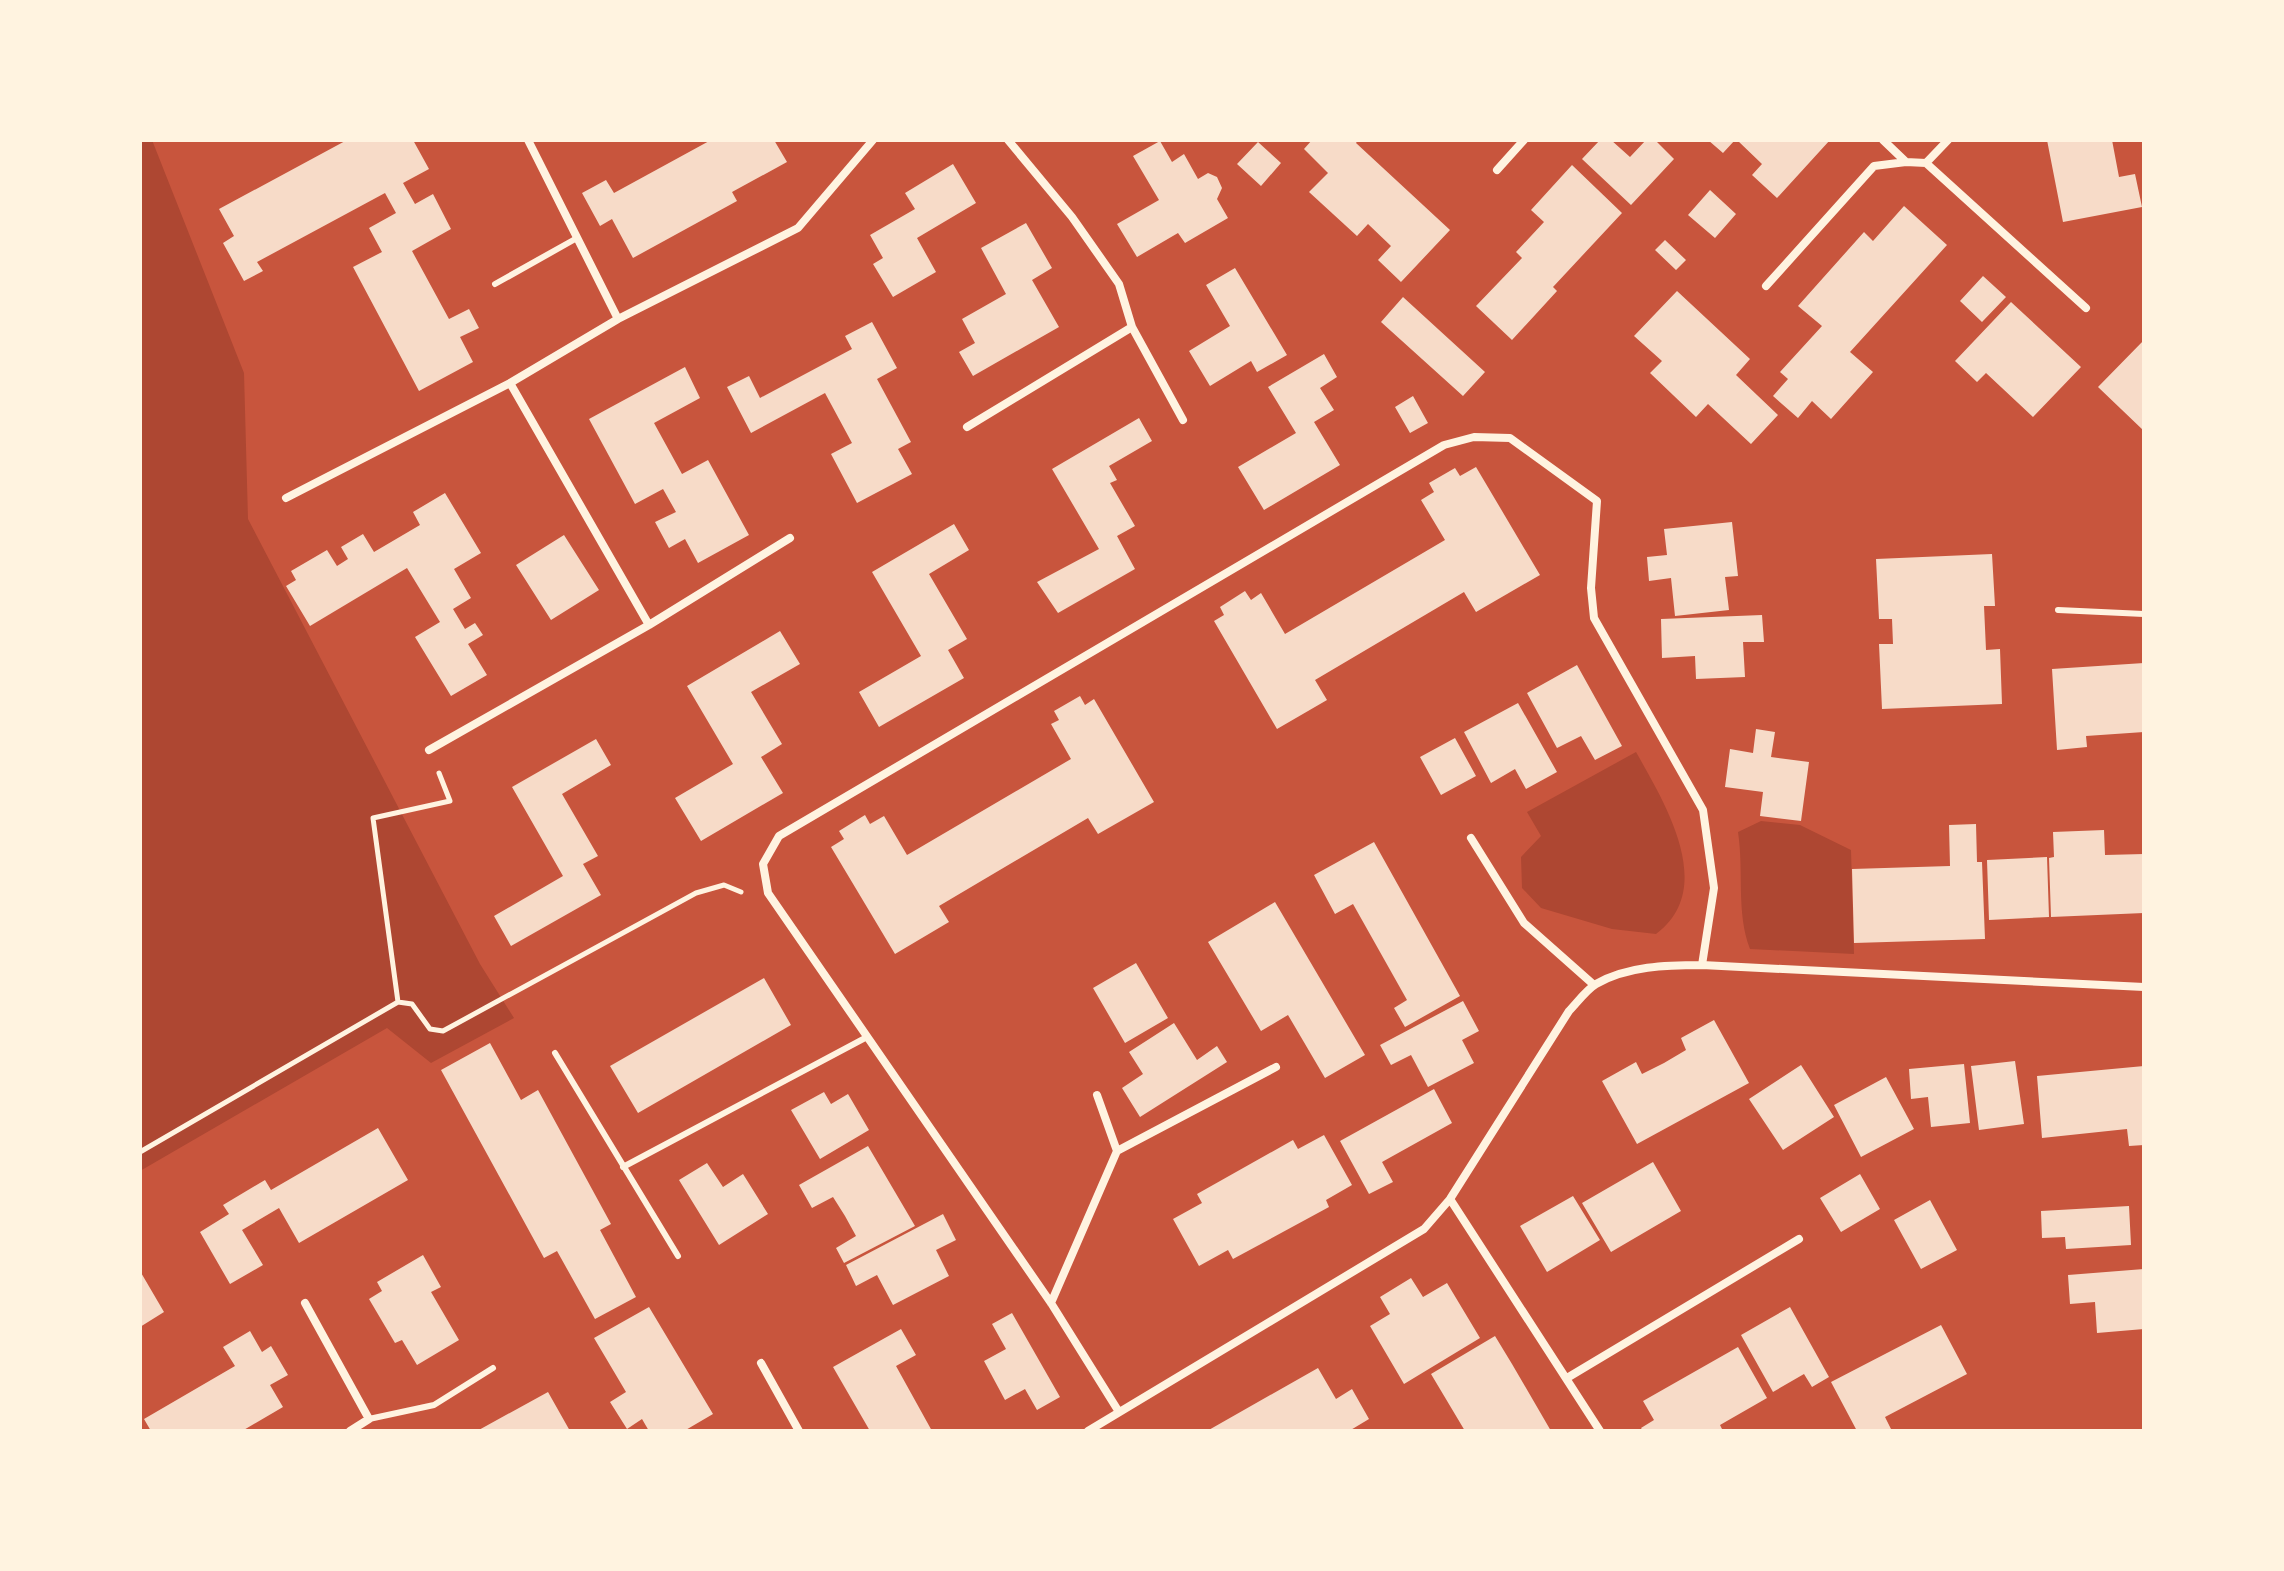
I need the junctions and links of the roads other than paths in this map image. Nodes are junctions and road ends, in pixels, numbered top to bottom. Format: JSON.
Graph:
{"nodes":[{"id":1,"x":528,"y":140,"type":"edge"},
{"id":2,"x":873,"y":140,"type":"edge"},
{"id":3,"x":1008,"y":140,"type":"edge"},
{"id":4,"x":1524,"y":140,"type":"edge"},
{"id":5,"x":1883,"y":140,"type":"edge"},
{"id":6,"x":1948,"y":140,"type":"edge"},
{"id":7,"x":1906,"y":162,"type":"junction"},
{"id":8,"x":1926,"y":163,"type":"junction"},
{"id":9,"x":1497,"y":170,"type":"dead end"},
{"id":10,"x":577,"y":238,"type":"junction"},
{"id":11,"x":495,"y":284,"type":"dead end"},
{"id":12,"x":1766,"y":286,"type":"dead end"},
{"id":13,"x":2086,"y":308,"type":"dead end"},
{"id":14,"x":618,"y":319,"type":"junction"},
{"id":15,"x":1132,"y":327,"type":"junction"},
{"id":16,"x":510,"y":383,"type":"junction"},
{"id":17,"x":1183,"y":420,"type":"dead end"},
{"id":18,"x":967,"y":427,"type":"dead end"},
{"id":19,"x":286,"y":498,"type":"dead end"},
{"id":20,"x":790,"y":538,"type":"dead end"},
{"id":21,"x":2058,"y":610,"type":"dead end"},
{"id":22,"x":2144,"y":614,"type":"edge"},
{"id":23,"x":649,"y":625,"type":"junction"},
{"id":24,"x":429,"y":750,"type":"road end"},
{"id":25,"x":1471,"y":838,"type":"dead end"},
{"id":26,"x":1702,"y":965,"type":"junction"},
{"id":27,"x":1594,"y":985,"type":"junction"},
{"id":28,"x":2144,"y":987,"type":"edge"},
{"id":29,"x":867,"y":1037,"type":"junction"},
{"id":30,"x":555,"y":1053,"type":"dead end"},
{"id":31,"x":1276,"y":1067,"type":"dead end"},
{"id":32,"x":1097,"y":1095,"type":"dead end"},
{"id":33,"x":1117,"y":1151,"type":"junction"},
{"id":34,"x":623,"y":1167,"type":"junction"},
{"id":35,"x":1450,"y":1199,"type":"junction"},
{"id":36,"x":1799,"y":1239,"type":"dead end"},
{"id":37,"x":678,"y":1256,"type":"dead end"},
{"id":38,"x":305,"y":1303,"type":"dead end"},
{"id":39,"x":1051,"y":1303,"type":"junction"},
{"id":40,"x":761,"y":1363,"type":"dead end"},
{"id":41,"x":493,"y":1368,"type":"dead end"},
{"id":42,"x":1567,"y":1378,"type":"junction"},
{"id":43,"x":1119,"y":1412,"type":"junction"},
{"id":44,"x":369,"y":1419,"type":"junction"},
{"id":45,"x":350,"y":1431,"type":"edge"},
{"id":46,"x":799,"y":1431,"type":"edge"},
{"id":47,"x":1088,"y":1431,"type":"edge"},
{"id":48,"x":1600,"y":1431,"type":"edge"}],
"edges":[{"from":1,"to":10,"type":"street"},
{"from":2,"to":14,"type":"street"},
{"from":3,"to":15,"type":"street"},
{"from":4,"to":9,"type":"street"},
{"from":5,"to":7,"type":"street"},
{"from":6,"to":8,"type":"street"},
{"from":7,"to":8,"type":"street"},
{"from":7,"to":12,"type":"street"},
{"from":8,"to":13,"type":"street"},
{"from":10,"to":11,"type":"lane"},
{"from":10,"to":14,"type":"street"},
{"from":14,"to":16,"type":"street"},
{"from":15,"to":17,"type":"street"},
{"from":15,"to":18,"type":"street"},
{"from":16,"to":19,"type":"street"},
{"from":16,"to":23,"type":"street"},
{"from":20,"to":23,"type":"street"},
{"from":21,"to":22,"type":"lane"},
{"from":23,"to":24,"type":"street"},
{"from":25,"to":27,"type":"street"},
{"from":26,"to":27,"type":"street"},
{"from":26,"to":28,"type":"street"},
{"from":26,"to":29,"type":"street"},
{"from":27,"to":35,"type":"street"},
{"from":29,"to":34,"type":"lane"},
{"from":29,"to":39,"type":"street"},
{"from":30,"to":34,"type":"lane"},
{"from":31,"to":33,"type":"street"},
{"from":32,"to":33,"type":"street"},
{"from":33,"to":39,"type":"street"},
{"from":34,"to":37,"type":"lane"},
{"from":35,"to":42,"type":"street"},
{"from":35,"to":43,"type":"street"},
{"from":36,"to":42,"type":"street"},
{"from":38,"to":44,"type":"street"},
{"from":39,"to":43,"type":"street"},
{"from":40,"to":46,"type":"street"},
{"from":41,"to":44,"type":"lane"},
{"from":42,"to":48,"type":"street"},
{"from":43,"to":47,"type":"street"},
{"from":44,"to":45,"type":"street"}]}
